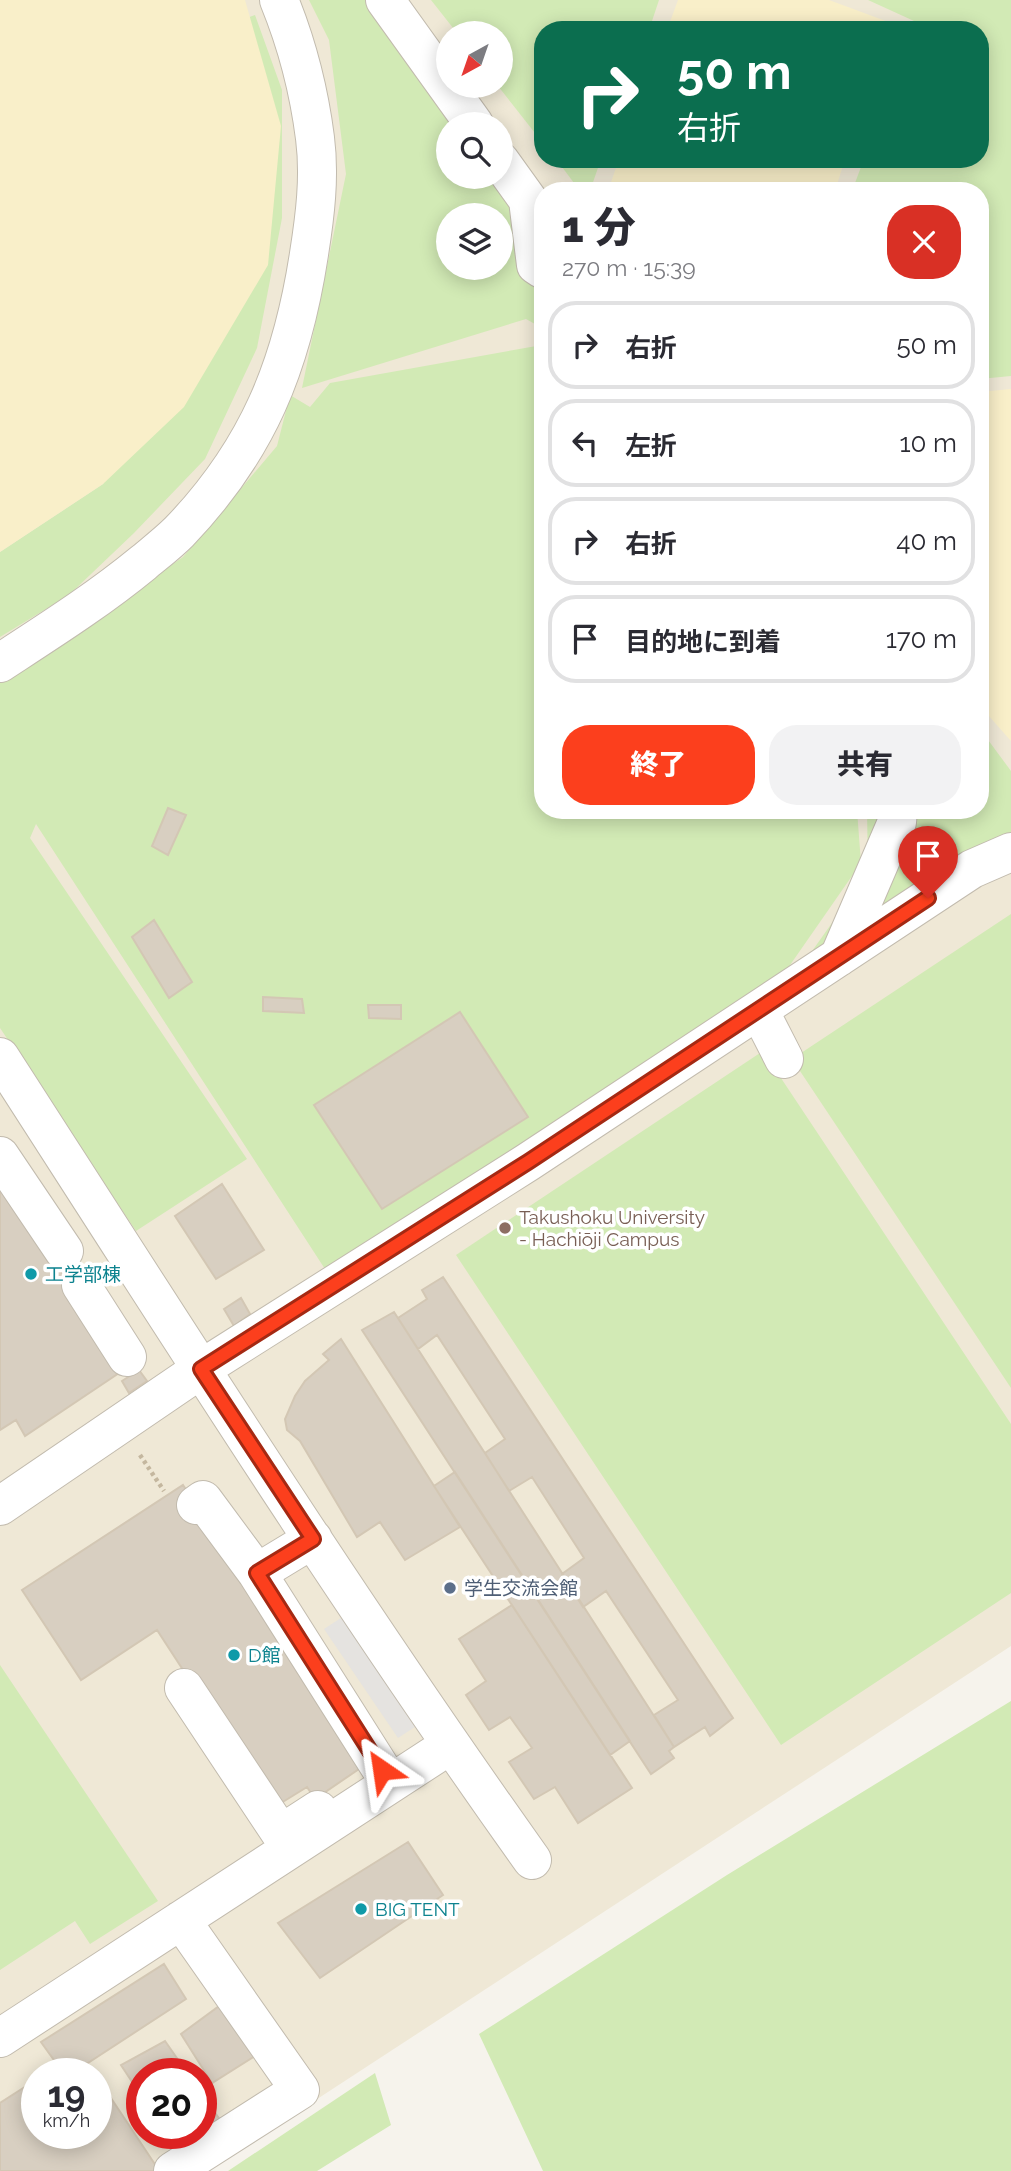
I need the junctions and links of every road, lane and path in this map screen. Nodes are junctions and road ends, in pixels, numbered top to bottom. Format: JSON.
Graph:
{"nodes":[{"id":1,"x":279,"y":0,"type":"edge"},
{"id":2,"x":384,"y":0,"type":"edge"},
{"id":3,"x":465,"y":112,"type":"edge"},
{"id":4,"x":513,"y":179,"type":"edge"},
{"id":5,"x":534,"y":249,"type":"edge"},
{"id":6,"x":0,"y":663,"type":"edge"},
{"id":7,"x":897,"y":819,"type":"edge"},
{"id":8,"x":1011,"y":852,"type":"edge"},
{"id":9,"x":839,"y":957,"type":"junction"},
{"id":10,"x":759,"y":1010,"type":"junction"},
{"id":11,"x":0,"y":1057,"type":"edge"},
{"id":12,"x":785,"y":1059,"type":"dead end"},
{"id":13,"x":0,"y":1156,"type":"edge"},
{"id":14,"x":64,"y":1251,"type":"dead end"},
{"id":15,"x":81,"y":1285,"type":"dead end"},
{"id":16,"x":127,"y":1357,"type":"dead end"},
{"id":17,"x":201,"y":1369,"type":"junction"},
{"id":18,"x":135,"y":1446,"type":"dead end"},
{"id":19,"x":181,"y":1500,"type":"joint"},
{"id":20,"x":0,"y":1506,"type":"edge"},
{"id":21,"x":313,"y":1539,"type":"junction"},
{"id":22,"x":257,"y":1573,"type":"junction"},
{"id":23,"x":184,"y":1688,"type":"dead end"},
{"id":24,"x":450,"y":1745,"type":"junction"},
{"id":25,"x":386,"y":1777,"type":"junction"},
{"id":26,"x":532,"y":1860,"type":"dead end"},
{"id":27,"x":181,"y":1920,"type":"junction"},
{"id":28,"x":0,"y":2038,"type":"edge"},
{"id":29,"x":173,"y":2171,"type":"edge"}],
"edges":[{"from":1,"to":6,"type":"lane"},
{"from":2,"to":3,"type":"lane"},
{"from":4,"to":5,"type":"lane"},
{"from":7,"to":9,"type":"lane"},
{"from":8,"to":9,"type":"lane"},
{"from":9,"to":10,"type":"lane"},
{"from":10,"to":12,"type":"lane"},
{"from":10,"to":17,"type":"lane"},
{"from":11,"to":17,"type":"lane"},
{"from":13,"to":14,"type":"lane"},
{"from":15,"to":16,"type":"lane"},
{"from":17,"to":20,"type":"lane"},
{"from":17,"to":21,"type":"lane"},
{"from":18,"to":19,"type":"path"},
{"from":19,"to":22,"type":"lane"},
{"from":21,"to":22,"type":"lane"},
{"from":21,"to":24,"type":"lane"},
{"from":22,"to":25,"type":"lane"},
{"from":23,"to":25,"type":"lane"},
{"from":24,"to":25,"type":"lane"},
{"from":24,"to":26,"type":"lane"},
{"from":25,"to":27,"type":"lane"},
{"from":27,"to":28,"type":"lane"},
{"from":27,"to":29,"type":"lane"}]}
